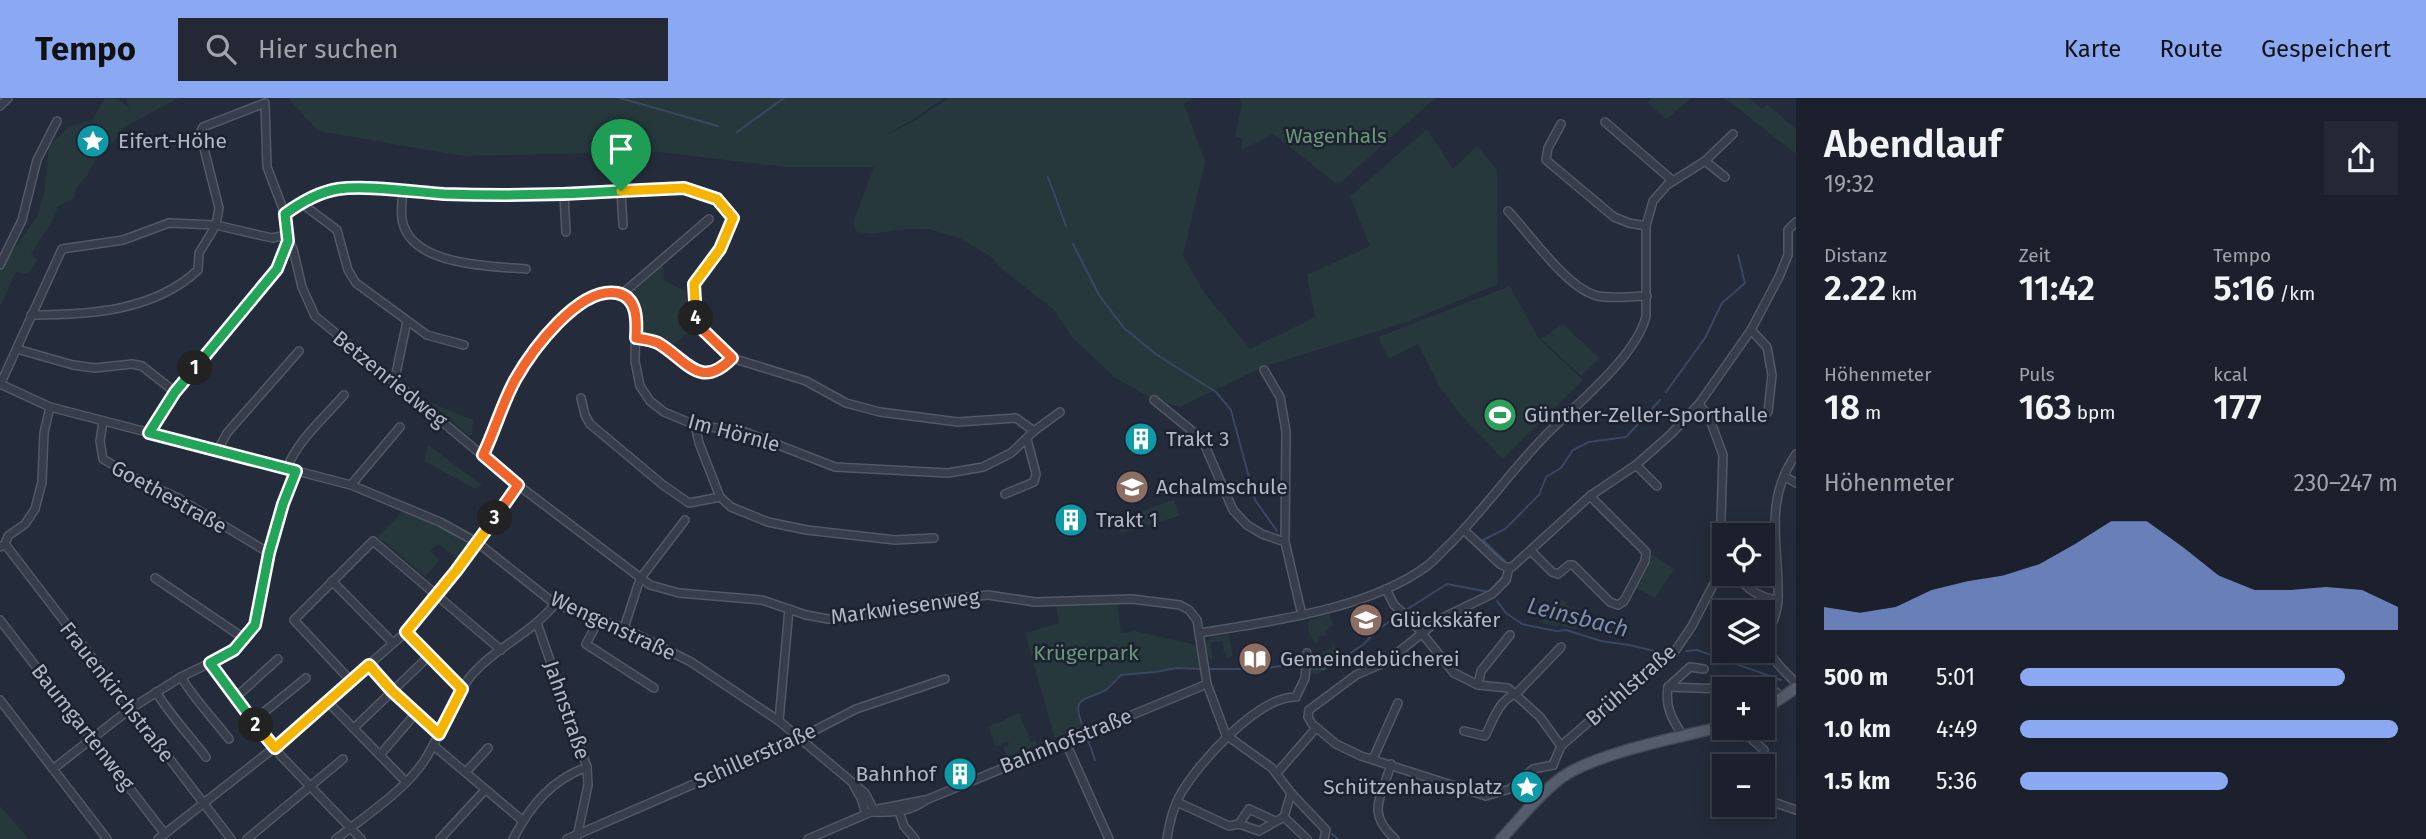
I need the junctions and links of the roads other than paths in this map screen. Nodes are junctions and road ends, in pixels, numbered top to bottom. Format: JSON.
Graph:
{"nodes":[{"id":1,"x":8,"y":98,"type":"edge"},
{"id":2,"x":0,"y":106,"type":"edge"},
{"id":3,"x":57,"y":121,"type":"dead end"},
{"id":4,"x":1605,"y":122,"type":"dead end"},
{"id":5,"x":1561,"y":124,"type":"dead end"},
{"id":6,"x":1733,"y":134,"type":"dead end"},
{"id":7,"x":1705,"y":161,"type":"junction"},
{"id":8,"x":1726,"y":177,"type":"dead end"},
{"id":9,"x":1673,"y":181,"type":"junction"},
{"id":10,"x":621,"y":191,"type":"junction"},
{"id":11,"x":403,"y":192,"type":"junction"},
{"id":12,"x":564,"y":195,"type":"junction"},
{"id":13,"x":302,"y":203,"type":"junction"},
{"id":14,"x":1508,"y":211,"type":"dead end"},
{"id":15,"x":285,"y":214,"type":"junction"},
{"id":16,"x":709,"y":219,"type":"dead end"},
{"id":17,"x":1796,"y":222,"type":"edge"},
{"id":18,"x":216,"y":225,"type":"junction"},
{"id":19,"x":623,"y":225,"type":"dead end"},
{"id":20,"x":1646,"y":226,"type":"junction"},
{"id":21,"x":566,"y":232,"type":"dead end"},
{"id":22,"x":287,"y":238,"type":"junction"},
{"id":23,"x":0,"y":265,"type":"edge"},
{"id":24,"x":527,"y":269,"type":"dead end"},
{"id":25,"x":622,"y":294,"type":"junction"},
{"id":26,"x":1647,"y":296,"type":"junction"},
{"id":27,"x":32,"y":315,"type":"junction"},
{"id":28,"x":407,"y":321,"type":"junction"},
{"id":29,"x":1751,"y":330,"type":"junction"},
{"id":30,"x":636,"y":338,"type":"junction"},
{"id":31,"x":464,"y":345,"type":"dead end"},
{"id":32,"x":17,"y":349,"type":"junction"},
{"id":33,"x":299,"y":351,"type":"dead end"},
{"id":34,"x":732,"y":358,"type":"junction"},
{"id":35,"x":1264,"y":370,"type":"dead end"},
{"id":36,"x":394,"y":383,"type":"junction"},
{"id":37,"x":0,"y":384,"type":"edge"},
{"id":38,"x":175,"y":392,"type":"junction"},
{"id":39,"x":344,"y":395,"type":"dead end"},
{"id":40,"x":581,"y":398,"type":"dead end"},
{"id":41,"x":1154,"y":400,"type":"dead end"},
{"id":42,"x":1699,"y":404,"type":"junction"},
{"id":43,"x":50,"y":407,"type":"junction"},
{"id":44,"x":1060,"y":412,"type":"dead end"},
{"id":45,"x":1768,"y":412,"type":"dead end"},
{"id":46,"x":103,"y":422,"type":"junction"},
{"id":47,"x":695,"y":425,"type":"junction"},
{"id":48,"x":400,"y":427,"type":"dead end"},
{"id":49,"x":1034,"y":431,"type":"junction"},
{"id":50,"x":149,"y":433,"type":"junction"},
{"id":51,"x":1027,"y":439,"type":"junction"},
{"id":52,"x":218,"y":450,"type":"junction"},
{"id":53,"x":1796,"y":454,"type":"edge"},
{"id":54,"x":483,"y":455,"type":"junction"},
{"id":55,"x":1636,"y":465,"type":"junction"},
{"id":56,"x":286,"y":468,"type":"junction"},
{"id":57,"x":296,"y":471,"type":"junction"},
{"id":58,"x":1784,"y":476,"type":"junction"},
{"id":59,"x":1796,"y":483,"type":"edge"},
{"id":60,"x":351,"y":485,"type":"junction"},
{"id":61,"x":518,"y":485,"type":"junction"},
{"id":62,"x":1657,"y":486,"type":"dead end"},
{"id":63,"x":1005,"y":494,"type":"dead end"},
{"id":64,"x":720,"y":496,"type":"junction"},
{"id":65,"x":1590,"y":496,"type":"junction"},
{"id":66,"x":685,"y":520,"type":"dead end"},
{"id":67,"x":1722,"y":523,"type":"edge"},
{"id":68,"x":1464,"y":530,"type":"junction"},
{"id":69,"x":934,"y":538,"type":"dead end"},
{"id":70,"x":478,"y":542,"type":"junction"},
{"id":71,"x":1285,"y":542,"type":"junction"},
{"id":72,"x":2,"y":545,"type":"edge"},
{"id":73,"x":1531,"y":551,"type":"junction"},
{"id":74,"x":269,"y":553,"type":"junction"},
{"id":75,"x":1509,"y":568,"type":"junction"},
{"id":76,"x":155,"y":578,"type":"dead end"},
{"id":77,"x":640,"y":579,"type":"junction"},
{"id":78,"x":332,"y":580,"type":"junction"},
{"id":79,"x":1713,"y":586,"type":"edge"},
{"id":80,"x":1748,"y":586,"type":"edge"},
{"id":81,"x":1386,"y":589,"type":"junction"},
{"id":82,"x":438,"y":594,"type":"junction"},
{"id":83,"x":1778,"y":600,"type":"junction"},
{"id":84,"x":555,"y":604,"type":"junction"},
{"id":85,"x":789,"y":609,"type":"junction"},
{"id":86,"x":1302,"y":615,"type":"junction"},
{"id":87,"x":600,"y":618,"type":"junction"},
{"id":88,"x":0,"y":620,"type":"edge"},
{"id":89,"x":537,"y":623,"type":"junction"},
{"id":90,"x":624,"y":628,"type":"junction"},
{"id":91,"x":406,"y":632,"type":"junction"},
{"id":92,"x":1200,"y":633,"type":"junction"},
{"id":93,"x":1421,"y":633,"type":"junction"},
{"id":94,"x":1510,"y":635,"type":"dead end"},
{"id":95,"x":245,"y":639,"type":"junction"},
{"id":96,"x":393,"y":643,"type":"junction"},
{"id":97,"x":1561,"y":647,"type":"dead end"},
{"id":98,"x":501,"y":650,"type":"junction"},
{"id":99,"x":1307,"y":653,"type":"dead end"},
{"id":100,"x":429,"y":656,"type":"junction"},
{"id":101,"x":278,"y":660,"type":"dead end"},
{"id":102,"x":210,"y":663,"type":"junction"},
{"id":103,"x":369,"y":665,"type":"junction"},
{"id":104,"x":1704,"y":669,"type":"dead end"},
{"id":105,"x":181,"y":677,"type":"junction"},
{"id":106,"x":306,"y":678,"type":"dead end"},
{"id":107,"x":945,"y":679,"type":"dead end"},
{"id":108,"x":351,"y":681,"type":"junction"},
{"id":109,"x":1206,"y":684,"type":"junction"},
{"id":110,"x":1478,"y":685,"type":"junction"},
{"id":111,"x":1796,"y":685,"type":"edge"},
{"id":112,"x":1668,"y":687,"type":"junction"},
{"id":113,"x":654,"y":688,"type":"dead end"},
{"id":114,"x":462,"y":689,"type":"junction"},
{"id":115,"x":392,"y":691,"type":"junction"},
{"id":116,"x":156,"y":692,"type":"junction"},
{"id":117,"x":1516,"y":694,"type":"junction"},
{"id":118,"x":1296,"y":697,"type":"junction"},
{"id":119,"x":235,"y":698,"type":"junction"},
{"id":120,"x":1783,"y":698,"type":"junction"},
{"id":121,"x":0,"y":700,"type":"edge"},
{"id":122,"x":327,"y":701,"type":"junction"},
{"id":123,"x":1398,"y":703,"type":"dead end"},
{"id":124,"x":1775,"y":703,"type":"edge"},
{"id":125,"x":131,"y":709,"type":"junction"},
{"id":126,"x":1308,"y":710,"type":"junction"},
{"id":127,"x":416,"y":713,"type":"junction"},
{"id":128,"x":253,"y":721,"type":"junction"},
{"id":129,"x":779,"y":721,"type":"junction"},
{"id":130,"x":354,"y":728,"type":"junction"},
{"id":131,"x":1317,"y":728,"type":"junction"},
{"id":132,"x":1712,"y":729,"type":"edge"},
{"id":133,"x":1464,"y":732,"type":"dead end"},
{"id":134,"x":439,"y":734,"type":"junction"},
{"id":135,"x":1226,"y":735,"type":"junction"},
{"id":136,"x":1683,"y":736,"type":"junction"},
{"id":137,"x":800,"y":738,"type":"junction"},
{"id":138,"x":92,"y":739,"type":"junction"},
{"id":139,"x":229,"y":739,"type":"dead end"},
{"id":140,"x":1753,"y":740,"type":"edge"},
{"id":141,"x":1065,"y":741,"type":"junction"},
{"id":142,"x":433,"y":745,"type":"junction"},
{"id":143,"x":1561,"y":746,"type":"junction"},
{"id":144,"x":275,"y":748,"type":"junction"},
{"id":145,"x":488,"y":748,"type":"dead end"},
{"id":146,"x":1764,"y":750,"type":"dead end"},
{"id":147,"x":380,"y":755,"type":"junction"},
{"id":148,"x":206,"y":757,"type":"dead end"},
{"id":149,"x":343,"y":759,"type":"dead end"},
{"id":150,"x":1373,"y":760,"type":"junction"},
{"id":151,"x":1391,"y":764,"type":"junction"},
{"id":152,"x":1553,"y":765,"type":"junction"},
{"id":153,"x":587,"y":767,"type":"junction"},
{"id":154,"x":53,"y":769,"type":"junction"},
{"id":155,"x":466,"y":772,"type":"junction"},
{"id":156,"x":1277,"y":773,"type":"junction"},
{"id":157,"x":1563,"y":777,"type":"junction"},
{"id":158,"x":406,"y":782,"type":"junction"},
{"id":159,"x":312,"y":787,"type":"junction"},
{"id":160,"x":485,"y":789,"type":"junction"},
{"id":161,"x":1291,"y":793,"type":"junction"},
{"id":162,"x":1177,"y":802,"type":"junction"},
{"id":163,"x":1775,"y":803,"type":"edge"},
{"id":164,"x":203,"y":804,"type":"junction"},
{"id":165,"x":898,"y":808,"type":"junction"},
{"id":166,"x":1795,"y":808,"type":"edge"},
{"id":167,"x":871,"y":812,"type":"junction"},
{"id":168,"x":1284,"y":817,"type":"junction"},
{"id":169,"x":523,"y":821,"type":"junction"},
{"id":170,"x":1275,"y":821,"type":"junction"},
{"id":171,"x":1238,"y":824,"type":"junction"},
{"id":172,"x":350,"y":828,"type":"junction"},
{"id":173,"x":162,"y":836,"type":"edge"},
{"id":174,"x":577,"y":837,"type":"edge"},
{"id":175,"x":107,"y":839,"type":"edge"},
{"id":176,"x":231,"y":839,"type":"edge"},
{"id":177,"x":247,"y":839,"type":"edge"},
{"id":178,"x":336,"y":839,"type":"edge"},
{"id":179,"x":361,"y":839,"type":"edge"},
{"id":180,"x":439,"y":839,"type":"edge"},
{"id":181,"x":513,"y":839,"type":"edge"},
{"id":182,"x":567,"y":839,"type":"edge"},
{"id":183,"x":808,"y":839,"type":"edge"},
{"id":184,"x":915,"y":839,"type":"edge"},
{"id":185,"x":1109,"y":839,"type":"edge"},
{"id":186,"x":1167,"y":839,"type":"edge"},
{"id":187,"x":1307,"y":839,"type":"edge"},
{"id":188,"x":1324,"y":839,"type":"edge"},
{"id":189,"x":1395,"y":839,"type":"edge"},
{"id":190,"x":1500,"y":839,"type":"edge"}],
"edges":[{"from":1,"to":2,"type":"street"},
{"from":3,"to":23,"type":"street"},
{"from":4,"to":9,"type":"street"},
{"from":5,"to":20,"type":"street"},
{"from":6,"to":7,"type":"street"},
{"from":7,"to":8,"type":"street"},
{"from":7,"to":9,"type":"street"},
{"from":9,"to":20,"type":"street"},
{"from":10,"to":12,"type":"street"},
{"from":10,"to":19,"type":"street"},
{"from":10,"to":34,"type":"street"},
{"from":11,"to":12,"type":"street"},
{"from":11,"to":13,"type":"street"},
{"from":11,"to":24,"type":"street"},
{"from":12,"to":21,"type":"street"},
{"from":13,"to":15,"type":"street"},
{"from":13,"to":28,"type":"street"},
{"from":14,"to":26,"type":"street"},
{"from":15,"to":18,"type":"street","name":"Betzenriedweg"},
{"from":15,"to":22,"type":"street","name":"Betzenriedweg"},
{"from":16,"to":25,"type":"street"},
{"from":17,"to":29,"type":"street"},
{"from":18,"to":22,"type":"street"},
{"from":18,"to":27,"type":"street"},
{"from":18,"to":27,"type":"street"},
{"from":20,"to":26,"type":"street"},
{"from":22,"to":36,"type":"street","name":"Betzenriedweg"},
{"from":22,"to":38,"type":"street"},
{"from":25,"to":30,"type":"street","name":"Im Hörnle"},
{"from":25,"to":54,"type":"street"},
{"from":26,"to":68,"type":"street"},
{"from":27,"to":32,"type":"street"},
{"from":28,"to":31,"type":"street"},
{"from":28,"to":36,"type":"street"},
{"from":29,"to":42,"type":"street"},
{"from":29,"to":45,"type":"street"},
{"from":30,"to":34,"type":"street"},
{"from":30,"to":47,"type":"street","name":"Im Hörnle"},
{"from":32,"to":37,"type":"street"},
{"from":32,"to":38,"type":"street"},
{"from":33,"to":52,"type":"street"},
{"from":34,"to":49,"type":"street"},
{"from":35,"to":71,"type":"street"},
{"from":36,"to":54,"type":"street","name":"Betzenriedweg"},
{"from":37,"to":43,"type":"street","name":"Wengenstraße"},
{"from":38,"to":50,"type":"street"},
{"from":39,"to":56,"type":"street"},
{"from":40,"to":64,"type":"street"},
{"from":41,"to":71,"type":"street"},
{"from":42,"to":55,"type":"street"},
{"from":42,"to":67,"type":"street"},
{"from":43,"to":46,"type":"street","name":"Wengenstraße"},
{"from":43,"to":72,"type":"street"},
{"from":44,"to":49,"type":"street","name":"Im Hörnle"},
{"from":46,"to":50,"type":"street","name":"Wengenstraße"},
{"from":46,"to":74,"type":"street","name":"Goethestraße"},
{"from":47,"to":51,"type":"street","name":"Im Hörnle"},
{"from":47,"to":64,"type":"street"},
{"from":48,"to":60,"type":"street"},
{"from":49,"to":51,"type":"street","name":"Im Hörnle"},
{"from":50,"to":52,"type":"street","name":"Wengenstraße"},
{"from":51,"to":63,"type":"street"},
{"from":52,"to":56,"type":"street","name":"Wengenstraße"},
{"from":53,"to":58,"type":"street"},
{"from":54,"to":61,"type":"street","name":"Betzenriedweg"},
{"from":55,"to":62,"type":"street"},
{"from":55,"to":65,"type":"street"},
{"from":56,"to":57,"type":"street","name":"Wengenstraße"},
{"from":57,"to":60,"type":"street","name":"Wengenstraße"},
{"from":57,"to":74,"type":"street"},
{"from":58,"to":59,"type":"street"},
{"from":58,"to":83,"type":"street"},
{"from":60,"to":70,"type":"street","name":"Wengenstraße"},
{"from":61,"to":70,"type":"street"},
{"from":61,"to":77,"type":"street","name":"Betzenriedweg"},
{"from":64,"to":69,"type":"street"},
{"from":65,"to":73,"type":"street"},
{"from":65,"to":73,"type":"street"},
{"from":66,"to":77,"type":"street"},
{"from":68,"to":75,"type":"street"},
{"from":68,"to":81,"type":"street"},
{"from":70,"to":82,"type":"street"},
{"from":70,"to":84,"type":"street","name":"Wengenstraße"},
{"from":71,"to":86,"type":"street"},
{"from":72,"to":125,"type":"street","name":"Frauenkirchstraße"},
{"from":73,"to":75,"type":"street"},
{"from":74,"to":95,"type":"street"},
{"from":75,"to":93,"type":"street"},
{"from":76,"to":95,"type":"street"},
{"from":77,"to":85,"type":"street","name":"Markwiesenweg"},
{"from":77,"to":90,"type":"street"},
{"from":78,"to":82,"type":"street"},
{"from":78,"to":96,"type":"street"},
{"from":78,"to":108,"type":"street"},
{"from":79,"to":143,"type":"street","name":"Brühlstraße"},
{"from":80,"to":83,"type":"street"},
{"from":81,"to":86,"type":"street"},
{"from":81,"to":93,"type":"street"},
{"from":82,"to":91,"type":"street"},
{"from":82,"to":98,"type":"street"},
{"from":83,"to":111,"type":"street"},
{"from":84,"to":87,"type":"street","name":"Wengenstraße"},
{"from":84,"to":89,"type":"street"},
{"from":85,"to":92,"type":"street","name":"Markwiesenweg"},
{"from":85,"to":129,"type":"street"},
{"from":86,"to":92,"type":"street"},
{"from":87,"to":90,"type":"street","name":"Wengenstraße"},
{"from":87,"to":113,"type":"street"},
{"from":88,"to":138,"type":"street","name":"Baumgartenweg"},
{"from":89,"to":98,"type":"street"},
{"from":89,"to":153,"type":"street","name":"Jahnstraße"},
{"from":90,"to":129,"type":"street","name":"Wengenstraße"},
{"from":91,"to":96,"type":"street"},
{"from":91,"to":100,"type":"street"},
{"from":92,"to":109,"type":"street"},
{"from":93,"to":110,"type":"street"},
{"from":93,"to":126,"type":"street"},
{"from":94,"to":110,"type":"street"},
{"from":95,"to":102,"type":"street"},
{"from":96,"to":103,"type":"street"},
{"from":97,"to":117,"type":"street"},
{"from":98,"to":114,"type":"street"},
{"from":99,"to":118,"type":"street"},
{"from":100,"to":114,"type":"street"},
{"from":100,"to":115,"type":"street"},
{"from":101,"to":119,"type":"street"},
{"from":102,"to":105,"type":"street"},
{"from":102,"to":119,"type":"street"},
{"from":103,"to":108,"type":"street"},
{"from":103,"to":115,"type":"street"},
{"from":104,"to":112,"type":"street"},
{"from":105,"to":116,"type":"street"},
{"from":105,"to":139,"type":"street"},
{"from":106,"to":128,"type":"street"},
{"from":107,"to":137,"type":"street","name":"Schillerstraße"},
{"from":108,"to":122,"type":"street"},
{"from":109,"to":135,"type":"street"},
{"from":109,"to":141,"type":"street","name":"Bahnhofstraße"},
{"from":110,"to":117,"type":"street"},
{"from":111,"to":120,"type":"main road"},
{"from":112,"to":120,"type":"street"},
{"from":112,"to":136,"type":"street"},
{"from":114,"to":134,"type":"street"},
{"from":115,"to":127,"type":"street"},
{"from":115,"to":130,"type":"street"},
{"from":116,"to":125,"type":"street"},
{"from":116,"to":148,"type":"street"},
{"from":117,"to":133,"type":"street"},
{"from":117,"to":143,"type":"street"},
{"from":118,"to":126,"type":"street"},
{"from":118,"to":135,"type":"street"},
{"from":119,"to":128,"type":"street"},
{"from":120,"to":124,"type":"main road"},
{"from":121,"to":154,"type":"street"},
{"from":122,"to":130,"type":"street"},
{"from":122,"to":144,"type":"street"},
{"from":123,"to":150,"type":"street"},
{"from":125,"to":138,"type":"street"},
{"from":125,"to":164,"type":"street","name":"Frauenkirchstraße"},
{"from":126,"to":131,"type":"street"},
{"from":127,"to":134,"type":"street"},
{"from":127,"to":147,"type":"street"},
{"from":128,"to":144,"type":"street"},
{"from":129,"to":137,"type":"street","name":"Wengenstraße"},
{"from":130,"to":147,"type":"street"},
{"from":131,"to":150,"type":"street"},
{"from":131,"to":156,"type":"street"},
{"from":132,"to":136,"type":"main road"},
{"from":134,"to":142,"type":"street"},
{"from":135,"to":156,"type":"street"},
{"from":135,"to":162,"type":"street"},
{"from":136,"to":157,"type":"main road"},
{"from":137,"to":167,"type":"street","name":"Wengenstraße"},
{"from":137,"to":174,"type":"street","name":"Schillerstraße"},
{"from":138,"to":154,"type":"street"},
{"from":138,"to":173,"type":"street","name":"Baumgartenweg"},
{"from":140,"to":146,"type":"street"},
{"from":141,"to":165,"type":"street","name":"Bahnhofstraße"},
{"from":141,"to":185,"type":"street"},
{"from":142,"to":155,"type":"street"},
{"from":142,"to":158,"type":"street"},
{"from":143,"to":152,"type":"street","name":"Brühlstraße"},
{"from":144,"to":159,"type":"street"},
{"from":144,"to":164,"type":"street"},
{"from":145,"to":155,"type":"street"},
{"from":147,"to":158,"type":"street"},
{"from":149,"to":159,"type":"street"},
{"from":150,"to":151,"type":"street"},
{"from":151,"to":152,"type":"street"},
{"from":151,"to":189,"type":"street"},
{"from":152,"to":157,"type":"street"},
{"from":153,"to":169,"type":"street"},
{"from":153,"to":174,"type":"street","name":"Jahnstraße"},
{"from":154,"to":175,"type":"street"},
{"from":155,"to":160,"type":"street"},
{"from":156,"to":161,"type":"street"},
{"from":157,"to":190,"type":"main road"},
{"from":158,"to":172,"type":"street"},
{"from":159,"to":172,"type":"street"},
{"from":159,"to":177,"type":"street"},
{"from":160,"to":169,"type":"street"},
{"from":160,"to":180,"type":"street"},
{"from":161,"to":168,"type":"street"},
{"from":161,"to":188,"type":"street"},
{"from":162,"to":171,"type":"street"},
{"from":162,"to":186,"type":"street"},
{"from":163,"to":166,"type":"street"},
{"from":164,"to":173,"type":"street"},
{"from":164,"to":176,"type":"street","name":"Frauenkirchstraße"},
{"from":165,"to":167,"type":"street","name":"Bahnhofstraße"},
{"from":165,"to":184,"type":"street"},
{"from":167,"to":183,"type":"street","name":"Bahnhofstraße"},
{"from":168,"to":170,"type":"street"},
{"from":168,"to":187,"type":"street"},
{"from":169,"to":181,"type":"street"},
{"from":170,"to":171,"type":"street"},
{"from":170,"to":171,"type":"street"},
{"from":172,"to":178,"type":"street"},
{"from":172,"to":179,"type":"street"},
{"from":174,"to":182,"type":"street","name":"Schillerstraße"}]}
